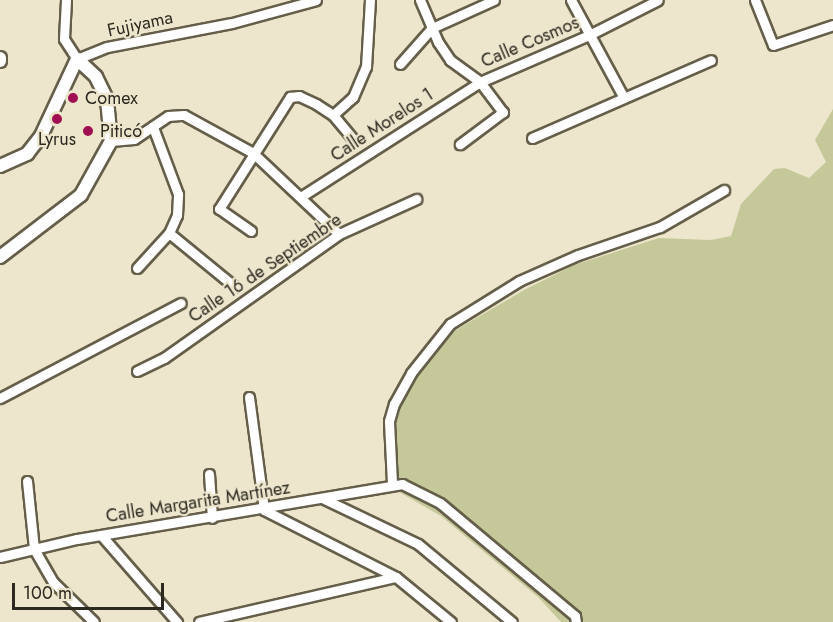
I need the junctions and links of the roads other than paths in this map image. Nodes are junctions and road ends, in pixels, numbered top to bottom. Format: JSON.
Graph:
{"nodes":[{"id":1,"x":66,"y":0,"type":"edge"},
{"id":2,"x":316,"y":0,"type":"edge"},
{"id":3,"x":370,"y":0,"type":"edge"},
{"id":4,"x":420,"y":0,"type":"edge"},
{"id":5,"x":494,"y":0,"type":"edge"},
{"id":6,"x":571,"y":0,"type":"edge"},
{"id":7,"x":658,"y":0,"type":"edge"},
{"id":8,"x":754,"y":0,"type":"edge"},
{"id":9,"x":305,"y":2,"type":"edge"},
{"id":10,"x":833,"y":25,"type":"edge"},
{"id":11,"x":432,"y":28,"type":"junction"},
{"id":12,"x":589,"y":35,"type":"junction"},
{"id":13,"x":77,"y":59,"type":"junction"},
{"id":14,"x":711,"y":60,"type":"dead end"},
{"id":15,"x":400,"y":64,"type":"dead end"},
{"id":16,"x":480,"y":82,"type":"junction"},
{"id":17,"x":624,"y":98,"type":"junction"},
{"id":18,"x":333,"y":115,"type":"junction"},
{"id":19,"x":153,"y":127,"type":"junction"},
{"id":20,"x":532,"y":138,"type":"dead end"},
{"id":21,"x":354,"y":140,"type":"dead end"},
{"id":22,"x":111,"y":141,"type":"junction"},
{"id":23,"x":460,"y":144,"type":"dead end"},
{"id":24,"x":253,"y":153,"type":"junction"},
{"id":25,"x":0,"y":166,"type":"edge"},
{"id":26,"x":724,"y":190,"type":"dead end"},
{"id":27,"x":302,"y":196,"type":"junction"},
{"id":28,"x":416,"y":199,"type":"dead end"},
{"id":29,"x":251,"y":231,"type":"dead end"},
{"id":30,"x":169,"y":233,"type":"junction"},
{"id":31,"x":339,"y":234,"type":"junction"},
{"id":32,"x":0,"y":256,"type":"edge"},
{"id":33,"x":137,"y":268,"type":"dead end"},
{"id":34,"x":235,"y":286,"type":"dead end"},
{"id":35,"x":181,"y":303,"type":"dead end"},
{"id":36,"x":137,"y":371,"type":"dead end"},
{"id":37,"x":249,"y":397,"type":"dead end"},
{"id":38,"x":0,"y":398,"type":"edge"},
{"id":39,"x":209,"y":474,"type":"dead end"},
{"id":40,"x":27,"y":481,"type":"dead end"},
{"id":41,"x":392,"y":483,"type":"junction"},
{"id":42,"x":322,"y":498,"type":"junction"},
{"id":43,"x":264,"y":510,"type":"junction"},
{"id":44,"x":212,"y":518,"type":"junction"},
{"id":45,"x":101,"y":535,"type":"junction"},
{"id":46,"x":34,"y":549,"type":"junction"},
{"id":47,"x":0,"y":557,"type":"edge"},
{"id":48,"x":396,"y":577,"type":"junction"},
{"id":49,"x":94,"y":622,"type":"edge"},
{"id":50,"x":177,"y":622,"type":"edge"},
{"id":51,"x":199,"y":622,"type":"edge"},
{"id":52,"x":451,"y":622,"type":"edge"},
{"id":53,"x":512,"y":622,"type":"edge"},
{"id":54,"x":576,"y":622,"type":"edge"}],
"edges":[{"from":1,"to":13,"type":"street"},
{"from":2,"to":9,"type":"street","name":"Fujiyama"},
{"from":3,"to":18,"type":"street"},
{"from":4,"to":11,"type":"street"},
{"from":5,"to":11,"type":"street"},
{"from":6,"to":12,"type":"street"},
{"from":7,"to":12,"type":"street","name":"Calle Cosmos"},
{"from":8,"to":10,"type":"street"},
{"from":9,"to":13,"type":"street","name":"Fujiyama"},
{"from":11,"to":15,"type":"street"},
{"from":11,"to":16,"type":"street"},
{"from":12,"to":16,"type":"street","name":"Calle Cosmos"},
{"from":12,"to":17,"type":"street"},
{"from":13,"to":22,"type":"main road"},
{"from":13,"to":25,"type":"main road"},
{"from":14,"to":17,"type":"street"},
{"from":16,"to":23,"type":"street"},
{"from":16,"to":27,"type":"street","name":"Calle Morelos 1"},
{"from":17,"to":20,"type":"street"},
{"from":18,"to":21,"type":"street"},
{"from":18,"to":24,"type":"street"},
{"from":19,"to":22,"type":"street"},
{"from":19,"to":24,"type":"street"},
{"from":19,"to":30,"type":"street"},
{"from":22,"to":32,"type":"main road"},
{"from":24,"to":27,"type":"street"},
{"from":24,"to":29,"type":"street"},
{"from":26,"to":41,"type":"street"},
{"from":27,"to":31,"type":"street"},
{"from":28,"to":31,"type":"street","name":"Calle 16 de Septiembre"},
{"from":30,"to":33,"type":"street"},
{"from":30,"to":34,"type":"street"},
{"from":31,"to":36,"type":"street","name":"Calle 16 de Septiembre"},
{"from":35,"to":38,"type":"street"},
{"from":37,"to":43,"type":"street"},
{"from":39,"to":44,"type":"street"},
{"from":40,"to":46,"type":"street"},
{"from":41,"to":42,"type":"street","name":"Calle Margarita Martínez"},
{"from":41,"to":54,"type":"street","name":"Calle Margarita Martínez"},
{"from":42,"to":43,"type":"street","name":"Calle Margarita Martínez"},
{"from":42,"to":53,"type":"street"},
{"from":43,"to":44,"type":"street","name":"Calle Margarita Martínez"},
{"from":43,"to":48,"type":"street"},
{"from":44,"to":45,"type":"street","name":"Calle Margarita Martínez"},
{"from":45,"to":46,"type":"street","name":"Calle Margarita Martínez"},
{"from":45,"to":50,"type":"street"},
{"from":46,"to":47,"type":"street","name":"Calle Margarita Martínez"},
{"from":46,"to":49,"type":"street"},
{"from":48,"to":51,"type":"street"},
{"from":48,"to":52,"type":"street"}]}
